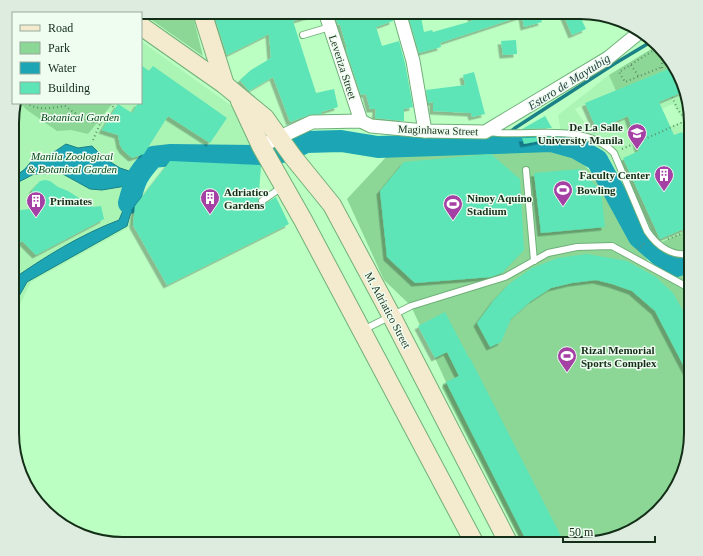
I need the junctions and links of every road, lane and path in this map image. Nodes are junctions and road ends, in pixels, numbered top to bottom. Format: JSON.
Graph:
{"nodes":[{"id":1,"x":204,"y":19,"type":"edge"},
{"id":2,"x":328,"y":19,"type":"edge"},
{"id":3,"x":401,"y":19,"type":"edge"},
{"id":4,"x":330,"y":26,"type":"junction"},
{"id":5,"x":142,"y":27,"type":"edge"},
{"id":6,"x":636,"y":35,"type":"edge"},
{"id":7,"x":302,"y":36,"type":"dead end"},
{"id":8,"x":655,"y":50,"type":"edge"},
{"id":9,"x":662,"y":59,"type":"edge"},
{"id":10,"x":631,"y":65,"type":"junction"},
{"id":11,"x":662,"y":67,"type":"junction"},
{"id":12,"x":662,"y":71,"type":"dead end"},
{"id":13,"x":639,"y":77,"type":"junction"},
{"id":14,"x":225,"y":85,"type":"junction"},
{"id":15,"x":238,"y":97,"type":"junction"},
{"id":16,"x":672,"y":97,"type":"dead end"},
{"id":17,"x":27,"y":104,"type":"edge"},
{"id":18,"x":111,"y":104,"type":"edge"},
{"id":19,"x":115,"y":109,"type":"dead end"},
{"id":20,"x":684,"y":117,"type":"edge"},
{"id":21,"x":108,"y":121,"type":"dead end"},
{"id":22,"x":361,"y":121,"type":"junction"},
{"id":23,"x":684,"y":122,"type":"edge"},
{"id":24,"x":100,"y":124,"type":"junction"},
{"id":25,"x":425,"y":131,"type":"junction"},
{"id":26,"x":485,"y":132,"type":"junction"},
{"id":27,"x":93,"y":140,"type":"dead end"},
{"id":28,"x":281,"y":140,"type":"junction"},
{"id":29,"x":265,"y":152,"type":"junction"},
{"id":30,"x":614,"y":153,"type":"junction"},
{"id":31,"x":526,"y":170,"type":"dead end"},
{"id":32,"x":283,"y":186,"type":"junction"},
{"id":33,"x":262,"y":201,"type":"dead end"},
{"id":34,"x":684,"y":233,"type":"edge"},
{"id":35,"x":650,"y":240,"type":"dead end"},
{"id":36,"x":658,"y":243,"type":"junction"},
{"id":37,"x":636,"y":250,"type":"dead end"},
{"id":38,"x":684,"y":255,"type":"edge"},
{"id":39,"x":534,"y":261,"type":"junction"},
{"id":40,"x":684,"y":284,"type":"edge"},
{"id":41,"x":391,"y":315,"type":"junction"},
{"id":42,"x":362,"y":331,"type":"junction"},
{"id":43,"x":471,"y":537,"type":"edge"},
{"id":44,"x":505,"y":537,"type":"edge"}],
"edges":[{"from":1,"to":14,"type":"street"},
{"from":2,"to":4,"type":"street","name":"Leveriza Street"},
{"from":3,"to":25,"type":"street"},
{"from":4,"to":7,"type":"lane"},
{"from":4,"to":22,"type":"street","name":"Leveriza Street"},
{"from":5,"to":14,"type":"street","name":"M. Adriatico Street"},
{"from":6,"to":26,"type":"street","name":"Maginhawa Street"},
{"from":8,"to":10,"type":"path"},
{"from":9,"to":11,"type":"path"},
{"from":10,"to":13,"type":"path"},
{"from":10,"to":13,"type":"path"},
{"from":11,"to":12,"type":"path"},
{"from":11,"to":13,"type":"path"},
{"from":14,"to":15,"type":"street","name":"M. Adriatico Street"},
{"from":15,"to":28,"type":"street","name":"M. Adriatico Street"},
{"from":15,"to":29,"type":"street","name":"M. Adriatico Street"},
{"from":16,"to":20,"type":"path"},
{"from":17,"to":24,"type":"path"},
{"from":18,"to":19,"type":"path"},
{"from":21,"to":24,"type":"path"},
{"from":22,"to":25,"type":"street","name":"Maginhawa Street"},
{"from":22,"to":28,"type":"street","name":"Maginhawa Street"},
{"from":23,"to":30,"type":"path"},
{"from":24,"to":27,"type":"path"},
{"from":25,"to":26,"type":"street","name":"Maginhawa Street"},
{"from":26,"to":30,"type":"lane"},
{"from":28,"to":29,"type":"street","name":"Maginhawa Street"},
{"from":28,"to":41,"type":"street","name":"M. Adriatico Street"},
{"from":29,"to":32,"type":"street","name":"M. Adriatico Street"},
{"from":30,"to":36,"type":"lane"},
{"from":31,"to":39,"type":"lane"},
{"from":32,"to":33,"type":"lane"},
{"from":32,"to":42,"type":"street","name":"M. Adriatico Street"},
{"from":34,"to":36,"type":"path"},
{"from":35,"to":37,"type":"path"},
{"from":36,"to":38,"type":"lane"},
{"from":39,"to":40,"type":"lane"},
{"from":39,"to":41,"type":"lane"},
{"from":41,"to":42,"type":"lane"},
{"from":41,"to":44,"type":"street","name":"M. Adriatico Street"},
{"from":42,"to":43,"type":"street","name":"M. Adriatico Street"}]}
